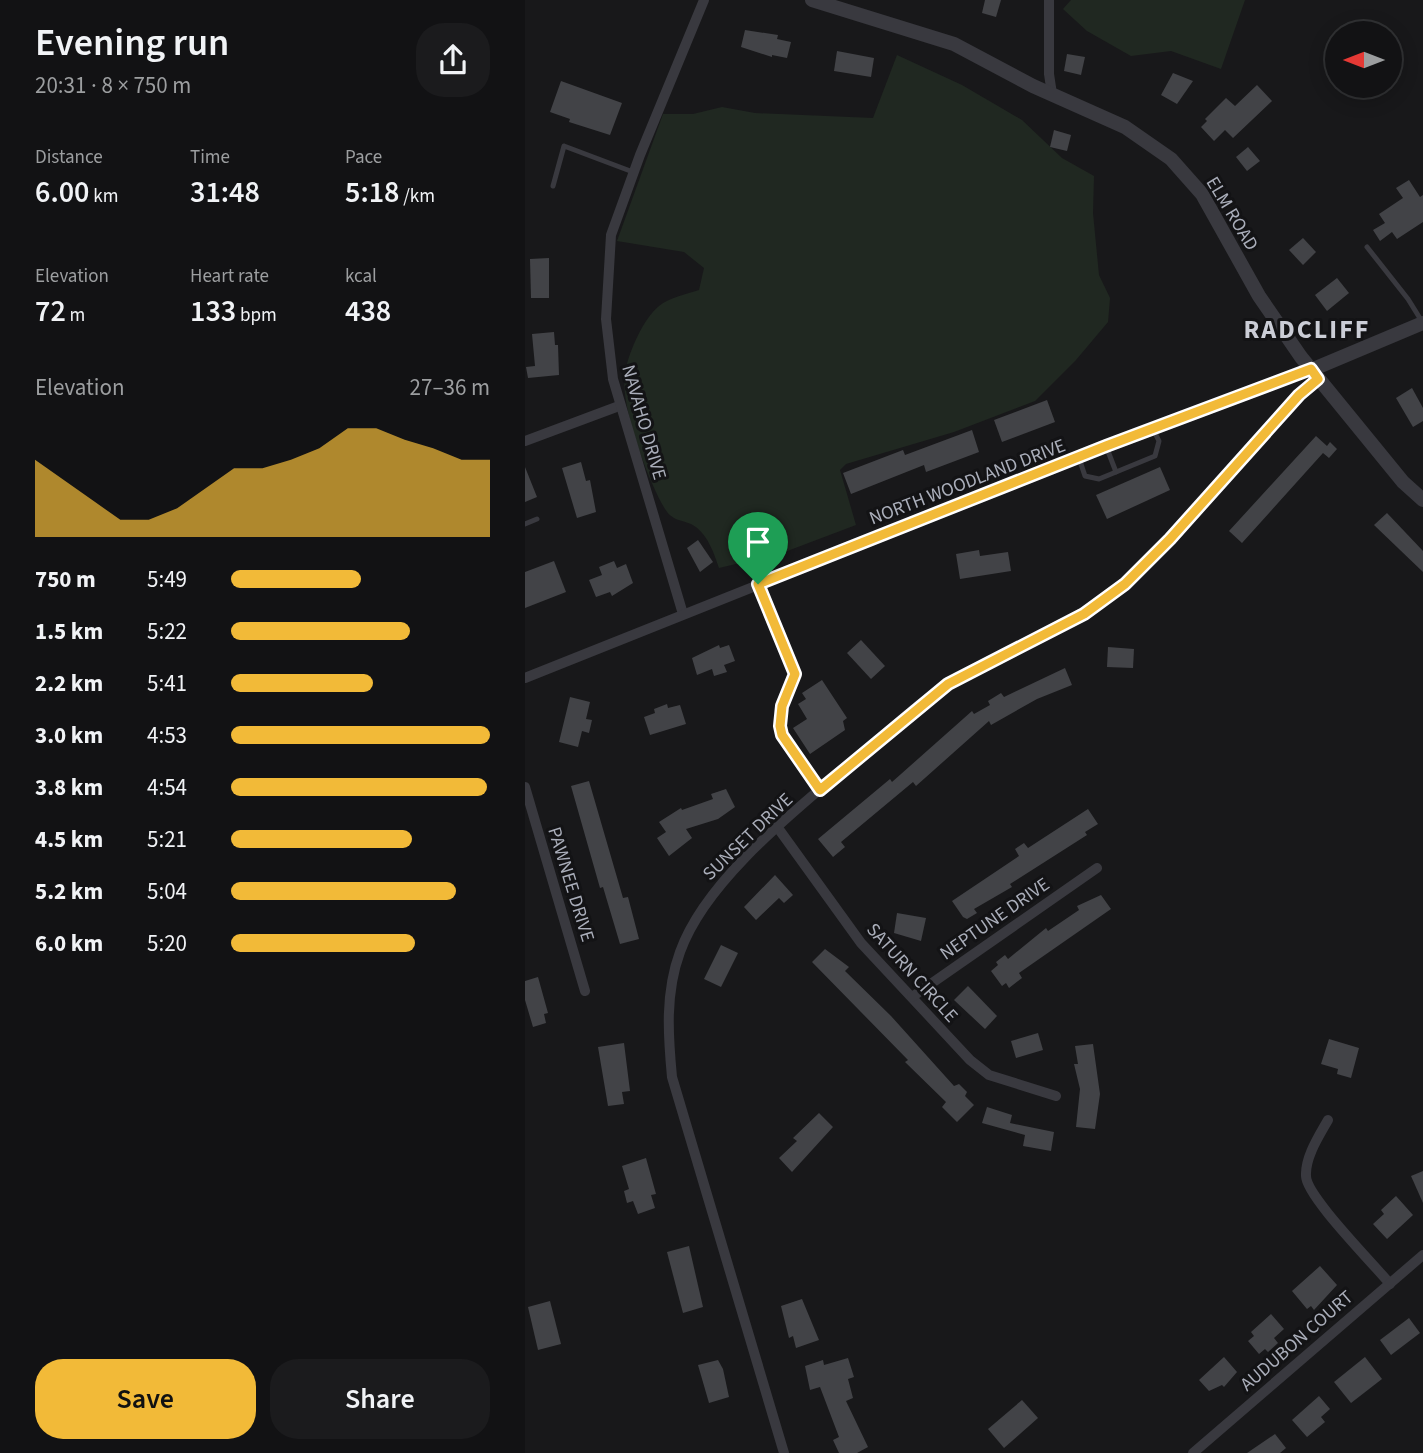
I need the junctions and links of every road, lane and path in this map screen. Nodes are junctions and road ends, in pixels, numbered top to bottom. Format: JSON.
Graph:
{"nodes":[{"id":1,"x":704,"y":0,"type":"edge"},
{"id":2,"x":812,"y":0,"type":"edge"},
{"id":3,"x":1049,"y":0,"type":"edge"},
{"id":4,"x":1052,"y":93,"type":"junction"},
{"id":5,"x":633,"y":172,"type":"junction"},
{"id":6,"x":552,"y":186,"type":"dead end"},
{"id":7,"x":1367,"y":247,"type":"dead end"},
{"id":8,"x":1423,"y":323,"type":"edge"},
{"id":9,"x":1314,"y":374,"type":"junction"},
{"id":10,"x":619,"y":406,"type":"junction"},
{"id":11,"x":1153,"y":428,"type":"junction"},
{"id":12,"x":525,"y":441,"type":"edge"},
{"id":13,"x":1106,"y":446,"type":"junction"},
{"id":14,"x":1079,"y":458,"type":"junction"},
{"id":15,"x":1116,"y":472,"type":"junction"},
{"id":16,"x":1423,"y":500,"type":"edge"},
{"id":17,"x":537,"y":519,"type":"dead end"},
{"id":18,"x":525,"y":524,"type":"edge"},
{"id":19,"x":758,"y":584,"type":"junction"},
{"id":20,"x":683,"y":614,"type":"junction"},
{"id":21,"x":525,"y":678,"type":"edge"},
{"id":22,"x":525,"y":787,"type":"edge"},
{"id":23,"x":820,"y":790,"type":"junction"},
{"id":24,"x":778,"y":828,"type":"junction"},
{"id":25,"x":1097,"y":868,"type":"dead end"},
{"id":26,"x":585,"y":990,"type":"dead end"},
{"id":27,"x":912,"y":997,"type":"junction"},
{"id":28,"x":1056,"y":1096,"type":"dead end"},
{"id":29,"x":1328,"y":1120,"type":"dead end"},
{"id":30,"x":1423,"y":1255,"type":"edge"},
{"id":31,"x":1390,"y":1284,"type":"junction"},
{"id":32,"x":784,"y":1453,"type":"edge"},
{"id":33,"x":1193,"y":1453,"type":"edge"}],
"edges":[{"from":1,"to":5,"type":"street","name":"NAVAHO DRIVE"},
{"from":2,"to":4,"type":"street","name":"ELM ROAD"},
{"from":3,"to":4,"type":"street"},
{"from":4,"to":9,"type":"street","name":"ELM ROAD"},
{"from":5,"to":6,"type":"lane"},
{"from":5,"to":10,"type":"street","name":"NAVAHO DRIVE"},
{"from":7,"to":8,"type":"lane"},
{"from":8,"to":9,"type":"street","name":"NORTH WOODLAND DRIVE"},
{"from":9,"to":11,"type":"street","name":"NORTH WOODLAND DRIVE"},
{"from":9,"to":16,"type":"street","name":"ELM ROAD"},
{"from":9,"to":23,"type":"street","name":"SUNSET DRIVE"},
{"from":10,"to":12,"type":"street"},
{"from":10,"to":20,"type":"street","name":"NAVAHO DRIVE"},
{"from":11,"to":13,"type":"street","name":"NORTH WOODLAND DRIVE"},
{"from":11,"to":15,"type":"lane"},
{"from":13,"to":14,"type":"street","name":"NORTH WOODLAND DRIVE"},
{"from":13,"to":15,"type":"lane"},
{"from":14,"to":15,"type":"lane"},
{"from":14,"to":19,"type":"street","name":"NORTH WOODLAND DRIVE"},
{"from":17,"to":18,"type":"lane"},
{"from":19,"to":20,"type":"street","name":"NORTH WOODLAND DRIVE"},
{"from":19,"to":23,"type":"lane"},
{"from":20,"to":21,"type":"street","name":"NORTH WOODLAND DRIVE"},
{"from":22,"to":26,"type":"street","name":"PAWNEE DRIVE"},
{"from":23,"to":24,"type":"street","name":"SUNSET DRIVE"},
{"from":24,"to":27,"type":"street","name":"SATURN CIRCLE"},
{"from":24,"to":32,"type":"street","name":"SUNSET DRIVE"},
{"from":25,"to":27,"type":"street","name":"NEPTUNE DRIVE"},
{"from":27,"to":28,"type":"street","name":"SATURN CIRCLE"},
{"from":29,"to":31,"type":"street"},
{"from":30,"to":31,"type":"street","name":"AUDUBON COURT"},
{"from":31,"to":33,"type":"street","name":"AUDUBON COURT"}]}
